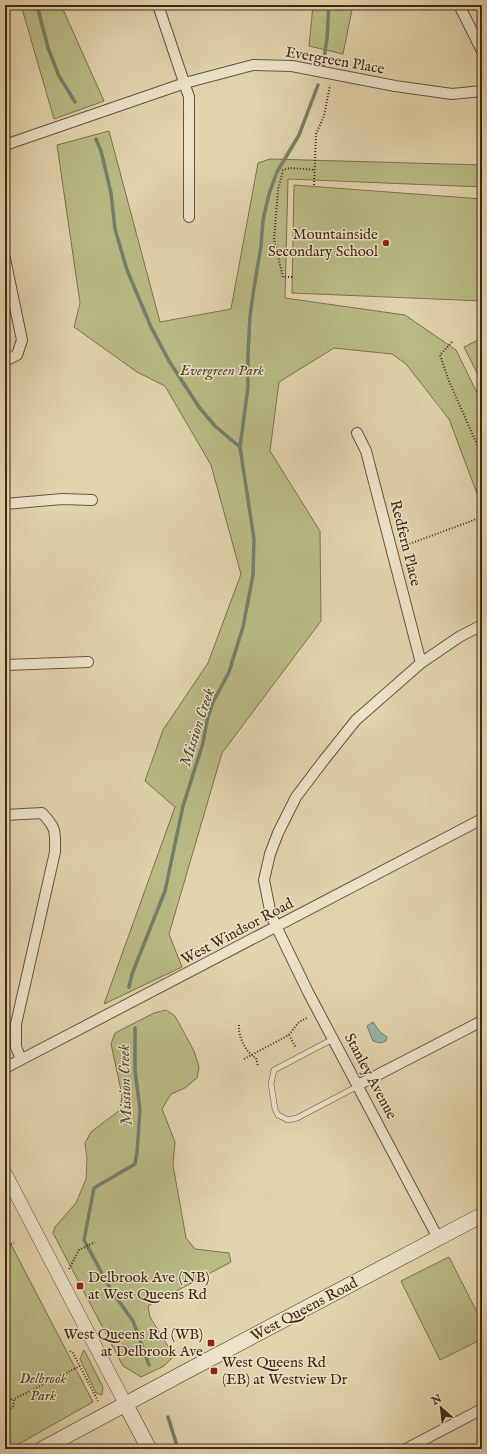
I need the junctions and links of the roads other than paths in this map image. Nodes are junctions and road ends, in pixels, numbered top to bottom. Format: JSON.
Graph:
{"nodes":[{"id":1,"x":158,"y":5,"type":"edge"},
{"id":2,"x":459,"y":5,"type":"edge"},
{"id":3,"x":482,"y":51,"type":"edge"},
{"id":4,"x":185,"y":84,"type":"junction"},
{"id":5,"x":482,"y":91,"type":"edge"},
{"id":6,"x":5,"y":145,"type":"edge"},
{"id":7,"x":189,"y":217,"type":"dead end"},
{"id":8,"x":5,"y":259,"type":"edge"},
{"id":9,"x":5,"y":359,"type":"edge"},
{"id":10,"x":357,"y":433,"type":"dead end"},
{"id":11,"x":92,"y":500,"type":"dead end"},
{"id":12,"x":5,"y":504,"type":"edge"},
{"id":13,"x":482,"y":625,"type":"edge"},
{"id":14,"x":88,"y":662,"type":"dead end"},
{"id":15,"x":421,"y":663,"type":"junction"},
{"id":16,"x":5,"y":665,"type":"edge"},
{"id":17,"x":5,"y":815,"type":"edge"},
{"id":18,"x":482,"y":819,"type":"edge"},
{"id":19,"x":277,"y":928,"type":"junction"},
{"id":20,"x":482,"y":1021,"type":"edge"},
{"id":21,"x":334,"y":1039,"type":"junction"},
{"id":22,"x":21,"y":1059,"type":"junction"},
{"id":23,"x":5,"y":1068,"type":"edge"},
{"id":24,"x":358,"y":1085,"type":"junction"},
{"id":25,"x":5,"y":1173,"type":"edge"},
{"id":26,"x":482,"y":1215,"type":"edge"},
{"id":27,"x":438,"y":1238,"type":"junction"},
{"id":28,"x":126,"y":1405,"type":"junction"},
{"id":29,"x":482,"y":1409,"type":"edge"},
{"id":30,"x":42,"y":1449,"type":"edge"},
{"id":31,"x":149,"y":1449,"type":"edge"},
{"id":32,"x":406,"y":1449,"type":"edge"}],
"edges":[{"from":1,"to":4,"type":"street"},
{"from":2,"to":3,"type":"street"},
{"from":4,"to":5,"type":"street","name":"Evergreen Place"},
{"from":4,"to":6,"type":"street","name":"Evergreen Place"},
{"from":4,"to":7,"type":"street"},
{"from":8,"to":9,"type":"street"},
{"from":10,"to":15,"type":"street","name":"Redfern Place"},
{"from":11,"to":12,"type":"street"},
{"from":13,"to":15,"type":"street","name":"Stanley Avenue"},
{"from":14,"to":16,"type":"street"},
{"from":15,"to":19,"type":"street","name":"Stanley Avenue"},
{"from":17,"to":22,"type":"street"},
{"from":18,"to":19,"type":"street","name":"West Windsor Road"},
{"from":19,"to":21,"type":"street","name":"Stanley Avenue"},
{"from":19,"to":22,"type":"street","name":"West Windsor Road"},
{"from":20,"to":24,"type":"street"},
{"from":21,"to":24,"type":"street","name":"Stanley Avenue"},
{"from":21,"to":24,"type":"lane"},
{"from":22,"to":23,"type":"street","name":"West Windsor Road"},
{"from":24,"to":27,"type":"street","name":"Stanley Avenue"},
{"from":25,"to":28,"type":"street"},
{"from":26,"to":27,"type":"main road","name":"West Queens Road"},
{"from":27,"to":28,"type":"main road","name":"West Queens Road"},
{"from":28,"to":30,"type":"main road","name":"West Queens Road"},
{"from":28,"to":31,"type":"main road"},
{"from":29,"to":32,"type":"street"}]}
